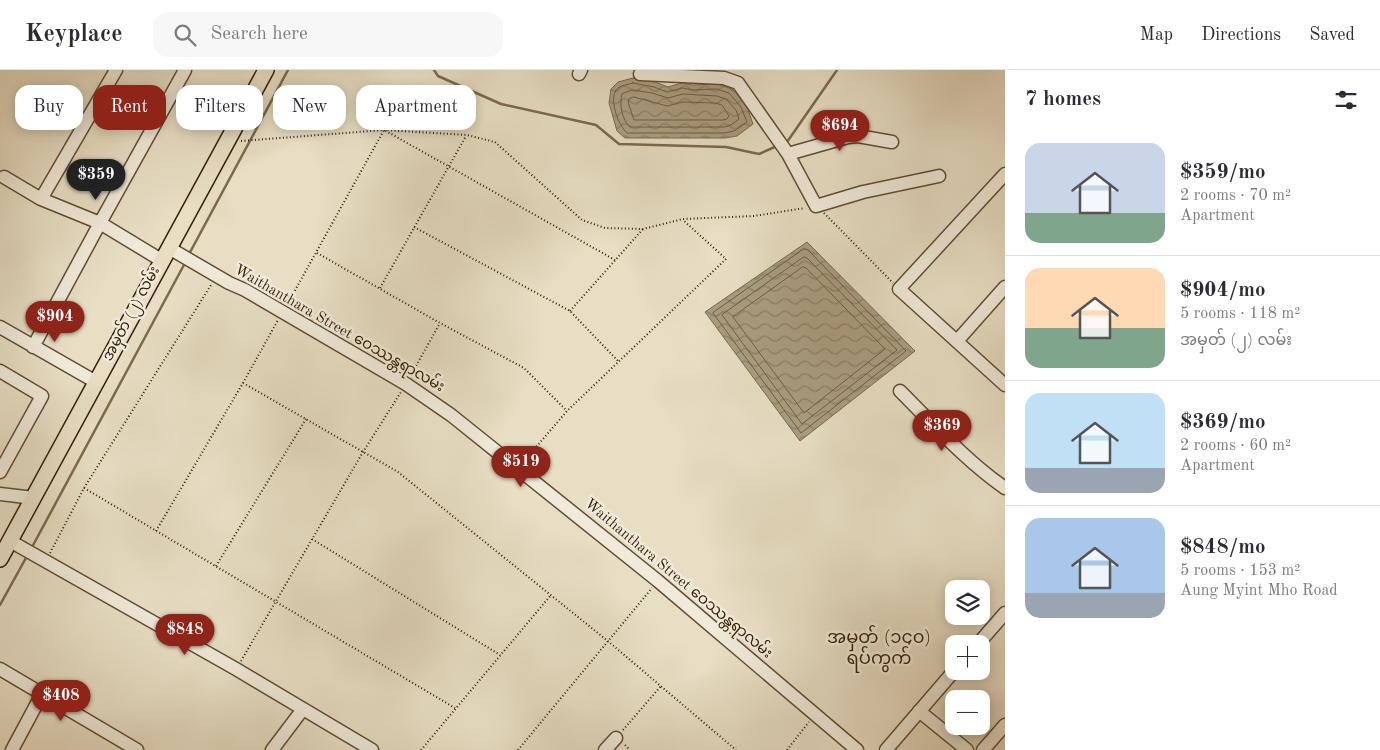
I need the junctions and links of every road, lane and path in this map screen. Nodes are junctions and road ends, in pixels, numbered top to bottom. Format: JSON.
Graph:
{"nodes":[{"id":1,"x":116,"y":70,"type":"edge"},
{"id":2,"x":185,"y":70,"type":"edge"},
{"id":3,"x":266,"y":70,"type":"edge"},
{"id":4,"x":655,"y":72,"type":"edge"},
{"id":5,"x":687,"y":73,"type":"edge"},
{"id":6,"x":640,"y":74,"type":"dead end"},
{"id":7,"x":384,"y":130,"type":"junction"},
{"id":8,"x":467,"y":135,"type":"junction"},
{"id":9,"x":227,"y":142,"type":"junction"},
{"id":10,"x":892,"y":142,"type":"dead end"},
{"id":11,"x":788,"y":154,"type":"junction"},
{"id":12,"x":448,"y":168,"type":"junction"},
{"id":13,"x":1005,"y":174,"type":"edge"},
{"id":14,"x":939,"y":176,"type":"dead end"},
{"id":15,"x":4,"y":177,"type":"dead end"},
{"id":16,"x":41,"y":199,"type":"junction"},
{"id":17,"x":816,"y":206,"type":"junction"},
{"id":18,"x":683,"y":219,"type":"junction"},
{"id":19,"x":100,"y":223,"type":"junction"},
{"id":20,"x":414,"y":228,"type":"junction"},
{"id":21,"x":643,"y":230,"type":"junction"},
{"id":22,"x":317,"y":252,"type":"junction"},
{"id":23,"x":165,"y":255,"type":"junction"},
{"id":24,"x":615,"y":260,"type":"junction"},
{"id":25,"x":217,"y":276,"type":"junction"},
{"id":26,"x":1005,"y":287,"type":"edge"},
{"id":27,"x":380,"y":288,"type":"junction"},
{"id":28,"x":899,"y":289,"type":"junction"},
{"id":29,"x":570,"y":311,"type":"junction"},
{"id":30,"x":282,"y":312,"type":"junction"},
{"id":31,"x":440,"y":323,"type":"junction"},
{"id":32,"x":0,"y":327,"type":"edge"},
{"id":33,"x":957,"y":341,"type":"junction"},
{"id":34,"x":33,"y":346,"type":"junction"},
{"id":35,"x":619,"y":362,"type":"junction"},
{"id":36,"x":2,"y":377,"type":"edge"},
{"id":37,"x":96,"y":382,"type":"junction"},
{"id":38,"x":243,"y":383,"type":"junction"},
{"id":39,"x":406,"y":384,"type":"junction"},
{"id":40,"x":1005,"y":385,"type":"edge"},
{"id":41,"x":900,"y":391,"type":"dead end"},
{"id":42,"x":567,"y":411,"type":"junction"},
{"id":43,"x":306,"y":419,"type":"junction"},
{"id":44,"x":363,"y":452,"type":"junction"},
{"id":45,"x":518,"y":468,"type":"junction"},
{"id":46,"x":0,"y":472,"type":"edge"},
{"id":47,"x":84,"y":488,"type":"junction"},
{"id":48,"x":1005,"y":488,"type":"edge"},
{"id":49,"x":0,"y":494,"type":"edge"},
{"id":50,"x":34,"y":498,"type":"junction"},
{"id":51,"x":156,"y":531,"type":"junction"},
{"id":52,"x":312,"y":539,"type":"junction"},
{"id":53,"x":10,"y":541,"type":"junction"},
{"id":54,"x":0,"y":559,"type":"edge"},
{"id":55,"x":46,"y":561,"type":"junction"},
{"id":56,"x":216,"y":566,"type":"junction"},
{"id":57,"x":658,"y":581,"type":"junction"},
{"id":58,"x":551,"y":595,"type":"junction"},
{"id":59,"x":276,"y":602,"type":"junction"},
{"id":60,"x":1004,"y":616,"type":"edge"},
{"id":61,"x":986,"y":635,"type":"edge"},
{"id":62,"x":609,"y":642,"type":"junction"},
{"id":63,"x":500,"y":655,"type":"junction"},
{"id":64,"x":236,"y":669,"type":"junction"},
{"id":65,"x":0,"y":670,"type":"edge"},
{"id":66,"x":946,"y":680,"type":"edge"},
{"id":67,"x":661,"y":686,"type":"junction"},
{"id":68,"x":42,"y":694,"type":"junction"},
{"id":69,"x":455,"y":708,"type":"junction"},
{"id":70,"x":303,"y":709,"type":"junction"},
{"id":71,"x":920,"y":711,"type":"junction"},
{"id":72,"x":816,"y":715,"type":"junction"},
{"id":73,"x":1005,"y":725,"type":"edge"},
{"id":74,"x":616,"y":738,"type":"joint"},
{"id":75,"x":12,"y":750,"type":"edge"},
{"id":76,"x":137,"y":750,"type":"edge"},
{"id":77,"x":272,"y":750,"type":"edge"},
{"id":78,"x":372,"y":750,"type":"edge"},
{"id":79,"x":421,"y":750,"type":"edge"},
{"id":80,"x":518,"y":750,"type":"edge"},
{"id":81,"x":605,"y":750,"type":"edge"},
{"id":82,"x":736,"y":750,"type":"edge"},
{"id":83,"x":787,"y":750,"type":"edge"},
{"id":84,"x":858,"y":750,"type":"edge"},
{"id":85,"x":886,"y":750,"type":"edge"},
{"id":86,"x":967,"y":750,"type":"edge"},
{"id":87,"x":983,"y":750,"type":"edge"}],
"edges":[{"from":1,"to":16,"type":"street"},
{"from":2,"to":19,"type":"street"},
{"from":3,"to":9,"type":"main road","name":"အမှတ် (၂) လမ်း"},
{"from":4,"to":5,"type":"street"},
{"from":4,"to":6,"type":"street"},
{"from":5,"to":11,"type":"street"},
{"from":7,"to":8,"type":"path"},
{"from":7,"to":9,"type":"path"},
{"from":7,"to":12,"type":"path"},
{"from":7,"to":22,"type":"path"},
{"from":8,"to":12,"type":"path"},
{"from":8,"to":21,"type":"path"},
{"from":9,"to":23,"type":"main road","name":"အမှတ် (၂) လမ်း"},
{"from":10,"to":11,"type":"street"},
{"from":11,"to":17,"type":"street"},
{"from":12,"to":20,"type":"path"},
{"from":12,"to":24,"type":"path"},
{"from":13,"to":28,"type":"street"},
{"from":14,"to":17,"type":"street"},
{"from":15,"to":16,"type":"street","name":"Waithanthara Street ဝေဿန္တရာလမ်း"},
{"from":16,"to":19,"type":"street","name":"Waithanthara Street ဝေဿန္တရာလမ်း"},
{"from":17,"to":18,"type":"path"},
{"from":17,"to":28,"type":"path"},
{"from":18,"to":21,"type":"path"},
{"from":18,"to":35,"type":"path"},
{"from":19,"to":23,"type":"street","name":"Waithanthara Street ဝေဿန္တရာလမ်း"},
{"from":19,"to":34,"type":"street"},
{"from":20,"to":27,"type":"path"},
{"from":20,"to":29,"type":"path"},
{"from":21,"to":24,"type":"path"},
{"from":22,"to":27,"type":"path"},
{"from":22,"to":30,"type":"path"},
{"from":23,"to":25,"type":"street","name":"Waithanthara Street ဝေဿန္တရာလမ်း"},
{"from":23,"to":37,"type":"main road","name":"အမှတ် (၂) လမ်း"},
{"from":24,"to":29,"type":"path"},
{"from":25,"to":30,"type":"street","name":"Waithanthara Street ဝေဿန္တရာလမ်း"},
{"from":25,"to":47,"type":"path"},
{"from":26,"to":33,"type":"street"},
{"from":27,"to":31,"type":"path"},
{"from":28,"to":33,"type":"street"},
{"from":29,"to":35,"type":"path"},
{"from":30,"to":38,"type":"path"},
{"from":30,"to":39,"type":"street","name":"Waithanthara Street ဝေဿန္တရာလမ်း"},
{"from":31,"to":39,"type":"path"},
{"from":31,"to":42,"type":"path"},
{"from":32,"to":34,"type":"street"},
{"from":33,"to":40,"type":"street"},
{"from":34,"to":37,"type":"street"},
{"from":35,"to":42,"type":"path"},
{"from":36,"to":46,"type":"street"},
{"from":37,"to":50,"type":"main road","name":"အမှတ် (၂) လမ်း"},
{"from":38,"to":43,"type":"path"},
{"from":38,"to":51,"type":"path"},
{"from":39,"to":44,"type":"path"},
{"from":39,"to":45,"type":"street","name":"Waithanthara Street ဝေဿန္တရာလမ်း"},
{"from":41,"to":48,"type":"street"},
{"from":42,"to":45,"type":"path"},
{"from":43,"to":44,"type":"path"},
{"from":43,"to":56,"type":"path"},
{"from":44,"to":52,"type":"path"},
{"from":44,"to":58,"type":"path"},
{"from":45,"to":57,"type":"street","name":"Waithanthara Street ဝေဿန္တရာလမ်း"},
{"from":47,"to":51,"type":"path"},
{"from":47,"to":55,"type":"path"},
{"from":49,"to":50,"type":"street"},
{"from":50,"to":53,"type":"main road","name":"အမှတ် (၂) လမ်း"},
{"from":51,"to":56,"type":"path"},
{"from":52,"to":59,"type":"path"},
{"from":52,"to":63,"type":"path"},
{"from":53,"to":54,"type":"main road","name":"အမှတ် (၂) လမ်း"},
{"from":53,"to":55,"type":"street"},
{"from":55,"to":64,"type":"street"},
{"from":56,"to":59,"type":"path"},
{"from":57,"to":62,"type":"path"},
{"from":57,"to":72,"type":"street","name":"Waithanthara Street ဝေဿန္တရာလမ်း"},
{"from":58,"to":62,"type":"path"},
{"from":58,"to":63,"type":"path"},
{"from":59,"to":64,"type":"path"},
{"from":59,"to":69,"type":"path"},
{"from":60,"to":61,"type":"street"},
{"from":62,"to":67,"type":"path"},
{"from":62,"to":80,"type":"path"},
{"from":63,"to":69,"type":"path"},
{"from":64,"to":70,"type":"street"},
{"from":65,"to":68,"type":"street"},
{"from":66,"to":71,"type":"street"},
{"from":67,"to":74,"type":"path"},
{"from":67,"to":82,"type":"path"},
{"from":68,"to":75,"type":"street"},
{"from":68,"to":76,"type":"street"},
{"from":69,"to":79,"type":"path"},
{"from":70,"to":77,"type":"street"},
{"from":70,"to":78,"type":"street"},
{"from":71,"to":85,"type":"street"},
{"from":71,"to":86,"type":"street"},
{"from":72,"to":83,"type":"path"},
{"from":72,"to":84,"type":"street","name":"Waithanthara Street ဝေဿန္တရာလမ်း"},
{"from":73,"to":87,"type":"street"},
{"from":74,"to":81,"type":"street"}]}
